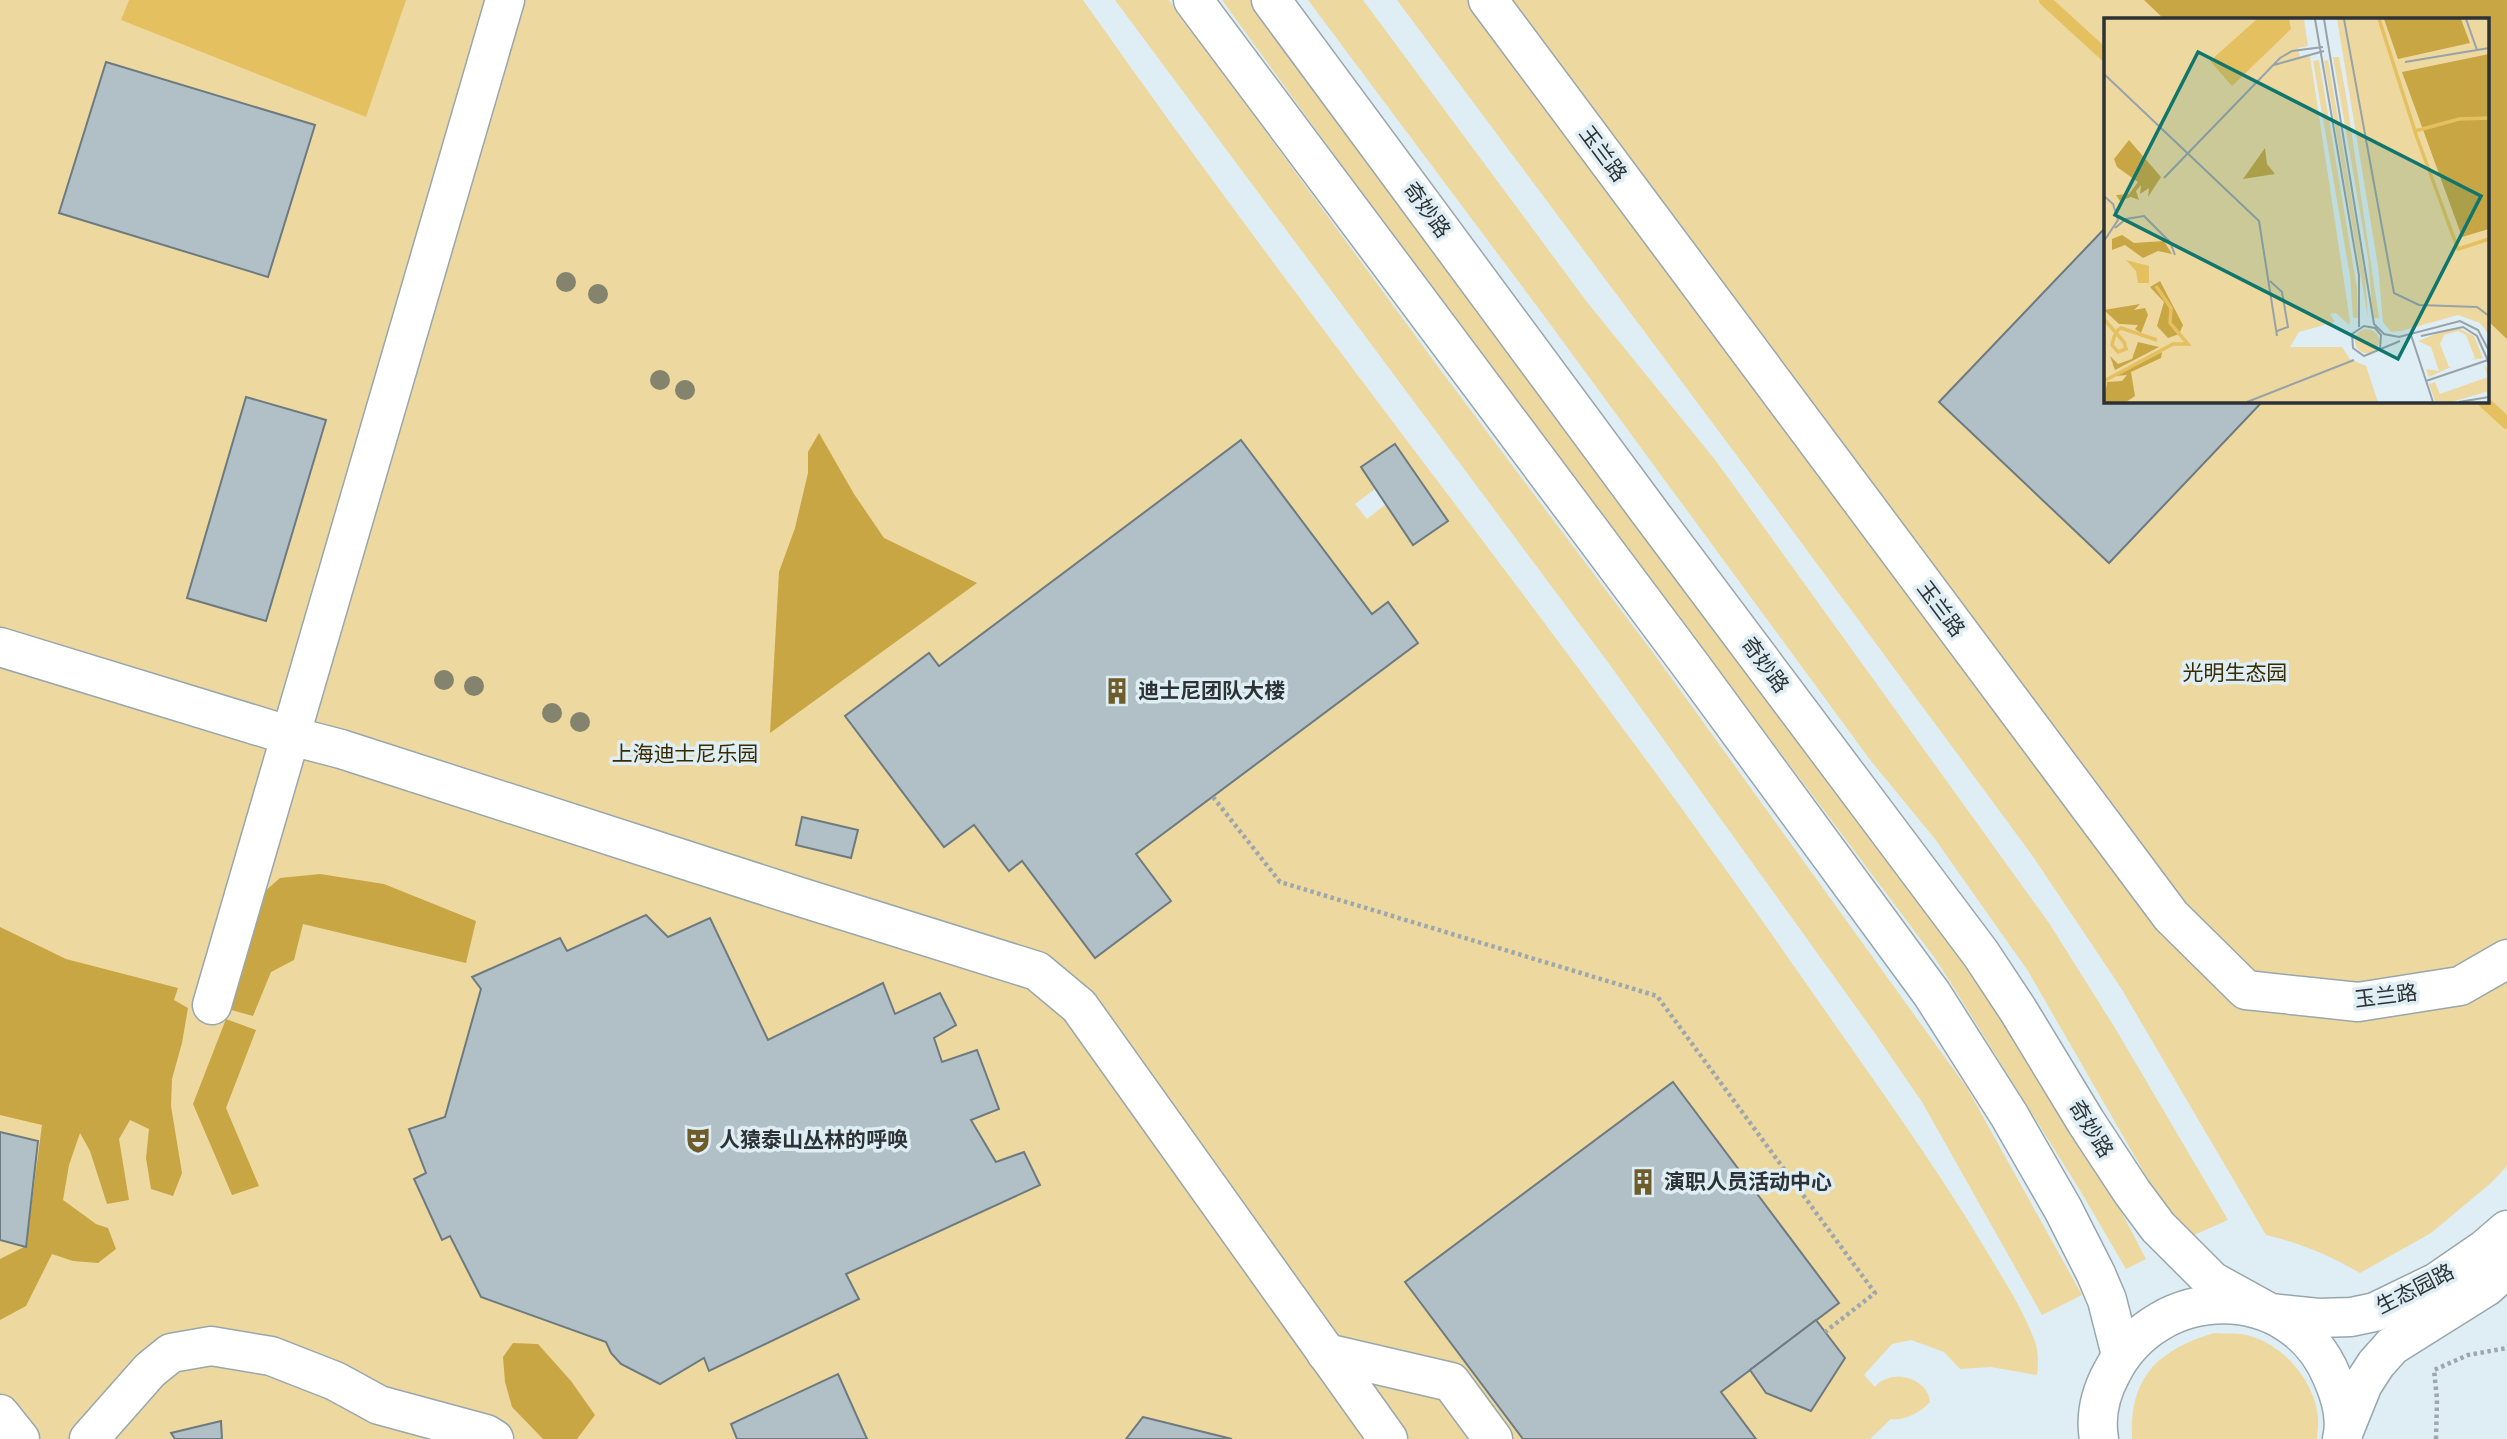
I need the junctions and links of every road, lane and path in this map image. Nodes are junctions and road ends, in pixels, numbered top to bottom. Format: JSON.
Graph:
{"nodes":[{"id":1,"x":505,"y":0,"type":"edge"},
{"id":2,"x":1194,"y":0,"type":"edge"},
{"id":3,"x":1272,"y":0,"type":"edge"},
{"id":4,"x":1488,"y":0,"type":"edge"},
{"id":5,"x":0,"y":648,"type":"edge"},
{"id":6,"x":291,"y":736,"type":"junction"},
{"id":7,"x":1213,"y":797,"type":"dead end"},
{"id":8,"x":2507,"y":959,"type":"edge"},
{"id":9,"x":212,"y":1005,"type":"dead end"},
{"id":10,"x":2507,"y":1230,"type":"edge"},
{"id":11,"x":2507,"y":1268,"type":"edge"},
{"id":12,"x":2270,"y":1313,"type":"junction"},
{"id":13,"x":1825,"y":1332,"type":"dead end"},
{"id":14,"x":2507,"y":1348,"type":"edge"},
{"id":15,"x":1326,"y":1353,"type":"junction"},
{"id":16,"x":2121,"y":1355,"type":"junction"},
{"id":17,"x":0,"y":1414,"type":"edge"},
{"id":18,"x":2343,"y":1436,"type":"edge"},
{"id":19,"x":20,"y":1439,"type":"edge"},
{"id":20,"x":89,"y":1439,"type":"edge"},
{"id":21,"x":494,"y":1439,"type":"edge"},
{"id":22,"x":1388,"y":1439,"type":"edge"},
{"id":23,"x":1493,"y":1439,"type":"edge"},
{"id":24,"x":2099,"y":1439,"type":"edge"},
{"id":25,"x":2436,"y":1439,"type":"edge"}],
"edges":[{"from":1,"to":6,"type":"street"},
{"from":2,"to":16,"type":"street"},
{"from":3,"to":12,"type":"street","name":"奇妙路"},
{"from":4,"to":8,"type":"street","name":"玉兰路"},
{"from":5,"to":6,"type":"street"},
{"from":6,"to":9,"type":"street"},
{"from":6,"to":15,"type":"street"},
{"from":7,"to":13,"type":"path"},
{"from":10,"to":12,"type":"street","name":"生态园路"},
{"from":11,"to":18,"type":"street","name":"生态园路"},
{"from":12,"to":16,"type":"street"},
{"from":12,"to":18,"type":"street","name":"奇妙路"},
{"from":14,"to":25,"type":"path"},
{"from":15,"to":22,"type":"street"},
{"from":15,"to":23,"type":"street"},
{"from":16,"to":24,"type":"street"},
{"from":17,"to":19,"type":"street"},
{"from":20,"to":21,"type":"street"}]}
